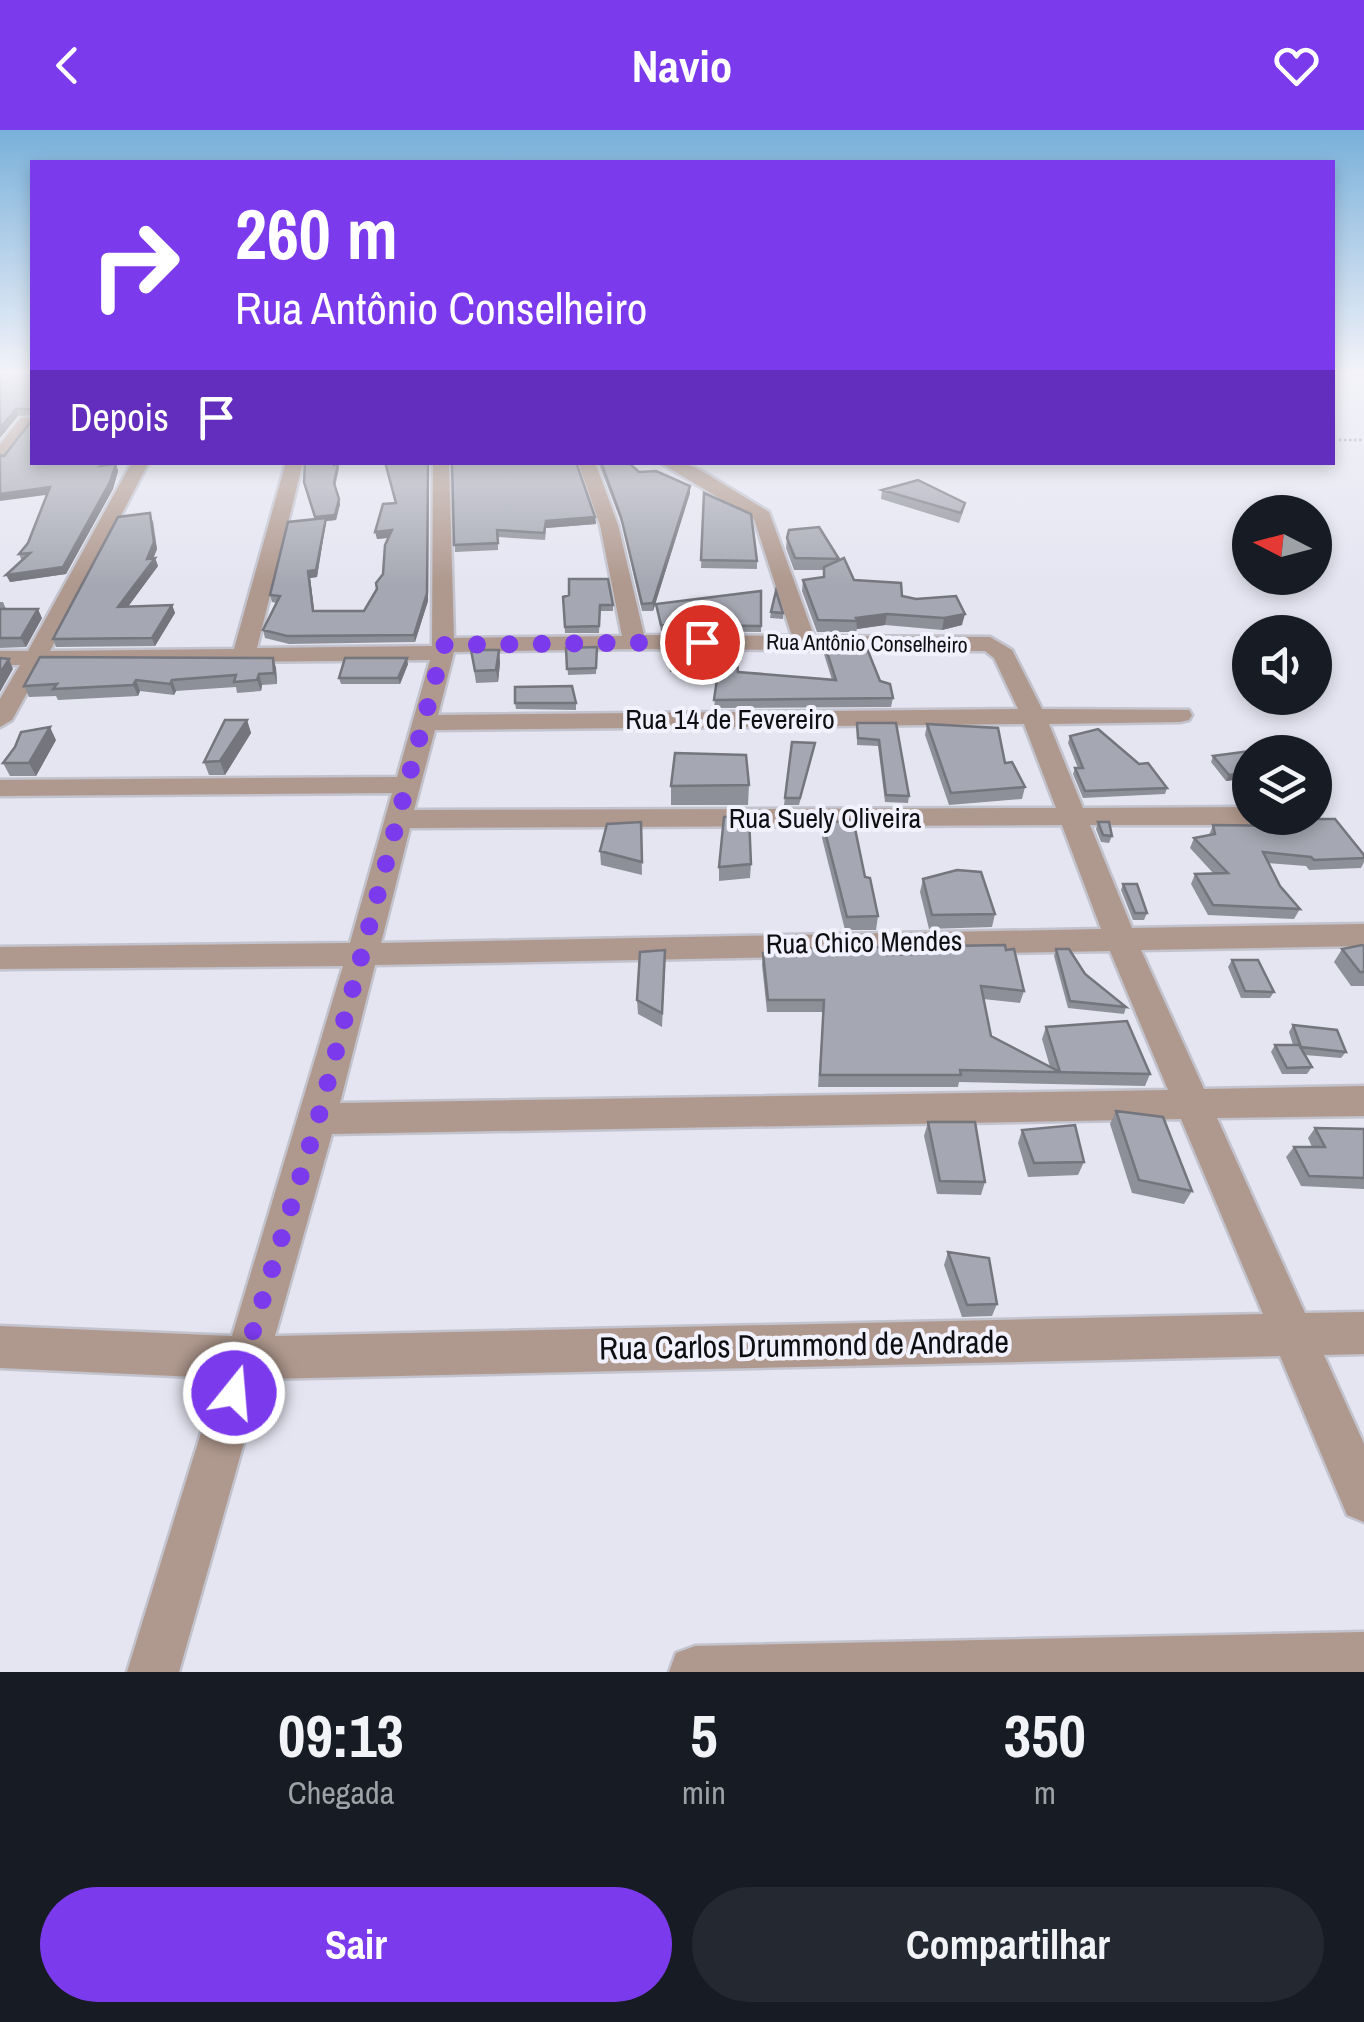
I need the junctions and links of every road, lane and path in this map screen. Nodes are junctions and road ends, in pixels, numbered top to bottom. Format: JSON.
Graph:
{"nodes":[{"id":1,"x":138,"y":465,"type":"edge"},
{"id":2,"x":294,"y":465,"type":"edge"},
{"id":3,"x":441,"y":465,"type":"edge"},
{"id":4,"x":587,"y":465,"type":"edge"},
{"id":5,"x":674,"y":465,"type":"edge"},
{"id":6,"x":634,"y":642,"type":"junction"},
{"id":7,"x":805,"y":642,"type":"junction"},
{"id":8,"x":443,"y":649,"type":"junction"},
{"id":9,"x":244,"y":655,"type":"junction"},
{"id":10,"x":0,"y":658,"type":"edge"},
{"id":11,"x":36,"y":658,"type":"junction"},
{"id":12,"x":1180,"y":715,"type":"dead end"},
{"id":13,"x":1034,"y":717,"type":"junction"},
{"id":14,"x":0,"y":720,"type":"edge"},
{"id":15,"x":425,"y":723,"type":"junction"},
{"id":16,"x":408,"y":785,"type":"junction"},
{"id":17,"x":0,"y":788,"type":"edge"},
{"id":18,"x":1070,"y":816,"type":"junction"},
{"id":19,"x":1232,"y":816,"type":"edge"},
{"id":20,"x":400,"y":820,"type":"junction"},
{"id":21,"x":1364,"y":935,"type":"edge"},
{"id":22,"x":1120,"y":938,"type":"junction"},
{"id":23,"x":364,"y":952,"type":"junction"},
{"id":24,"x":0,"y":958,"type":"edge"},
{"id":25,"x":1192,"y":1102,"type":"junction"},
{"id":26,"x":1364,"y":1102,"type":"edge"},
{"id":27,"x":318,"y":1119,"type":"junction"},
{"id":28,"x":1364,"y":1333,"type":"edge"},
{"id":29,"x":1294,"y":1334,"type":"junction"},
{"id":30,"x":0,"y":1346,"type":"edge"},
{"id":31,"x":244,"y":1358,"type":"junction"},
{"id":32,"x":1364,"y":1498,"type":"edge"},
{"id":33,"x":1364,"y":1658,"type":"edge"},
{"id":34,"x":152,"y":1672,"type":"edge"},
{"id":35,"x":694,"y":1672,"type":"edge"}],
"edges":[{"from":1,"to":11,"type":"street"},
{"from":2,"to":9,"type":"street"},
{"from":3,"to":8,"type":"street"},
{"from":4,"to":6,"type":"street"},
{"from":5,"to":7,"type":"street"},
{"from":6,"to":7,"type":"street","name":"Rua Antônio Conselheiro"},
{"from":6,"to":8,"type":"street","name":"Rua Antônio Conselheiro"},
{"from":7,"to":13,"type":"street","name":"Rua Antônio Conselheiro"},
{"from":8,"to":9,"type":"street","name":"Rua Antônio Conselheiro"},
{"from":8,"to":15,"type":"street"},
{"from":9,"to":11,"type":"street","name":"Rua Antônio Conselheiro"},
{"from":10,"to":11,"type":"street","name":"Rua Antônio Conselheiro"},
{"from":11,"to":14,"type":"street"},
{"from":12,"to":13,"type":"street"},
{"from":13,"to":15,"type":"street","name":"Rua 14 de Fevereiro"},
{"from":13,"to":18,"type":"street"},
{"from":15,"to":16,"type":"street"},
{"from":16,"to":17,"type":"street"},
{"from":16,"to":20,"type":"street"},
{"from":18,"to":19,"type":"street","name":"Rua Suely Oliveira"},
{"from":18,"to":20,"type":"street","name":"Rua Suely Oliveira"},
{"from":18,"to":22,"type":"street"},
{"from":20,"to":23,"type":"street"},
{"from":21,"to":22,"type":"street","name":"Rua Chico Mendes"},
{"from":22,"to":23,"type":"street","name":"Rua Chico Mendes"},
{"from":22,"to":25,"type":"street"},
{"from":23,"to":24,"type":"street"},
{"from":23,"to":27,"type":"street"},
{"from":25,"to":26,"type":"street"},
{"from":25,"to":27,"type":"street"},
{"from":25,"to":29,"type":"street"},
{"from":27,"to":31,"type":"street"},
{"from":28,"to":29,"type":"street","name":"Rua Carlos Drummond de Andrade"},
{"from":29,"to":31,"type":"street","name":"Rua Carlos Drummond de Andrade"},
{"from":29,"to":32,"type":"street"},
{"from":30,"to":31,"type":"street"},
{"from":31,"to":34,"type":"street"},
{"from":33,"to":35,"type":"street"}]}
